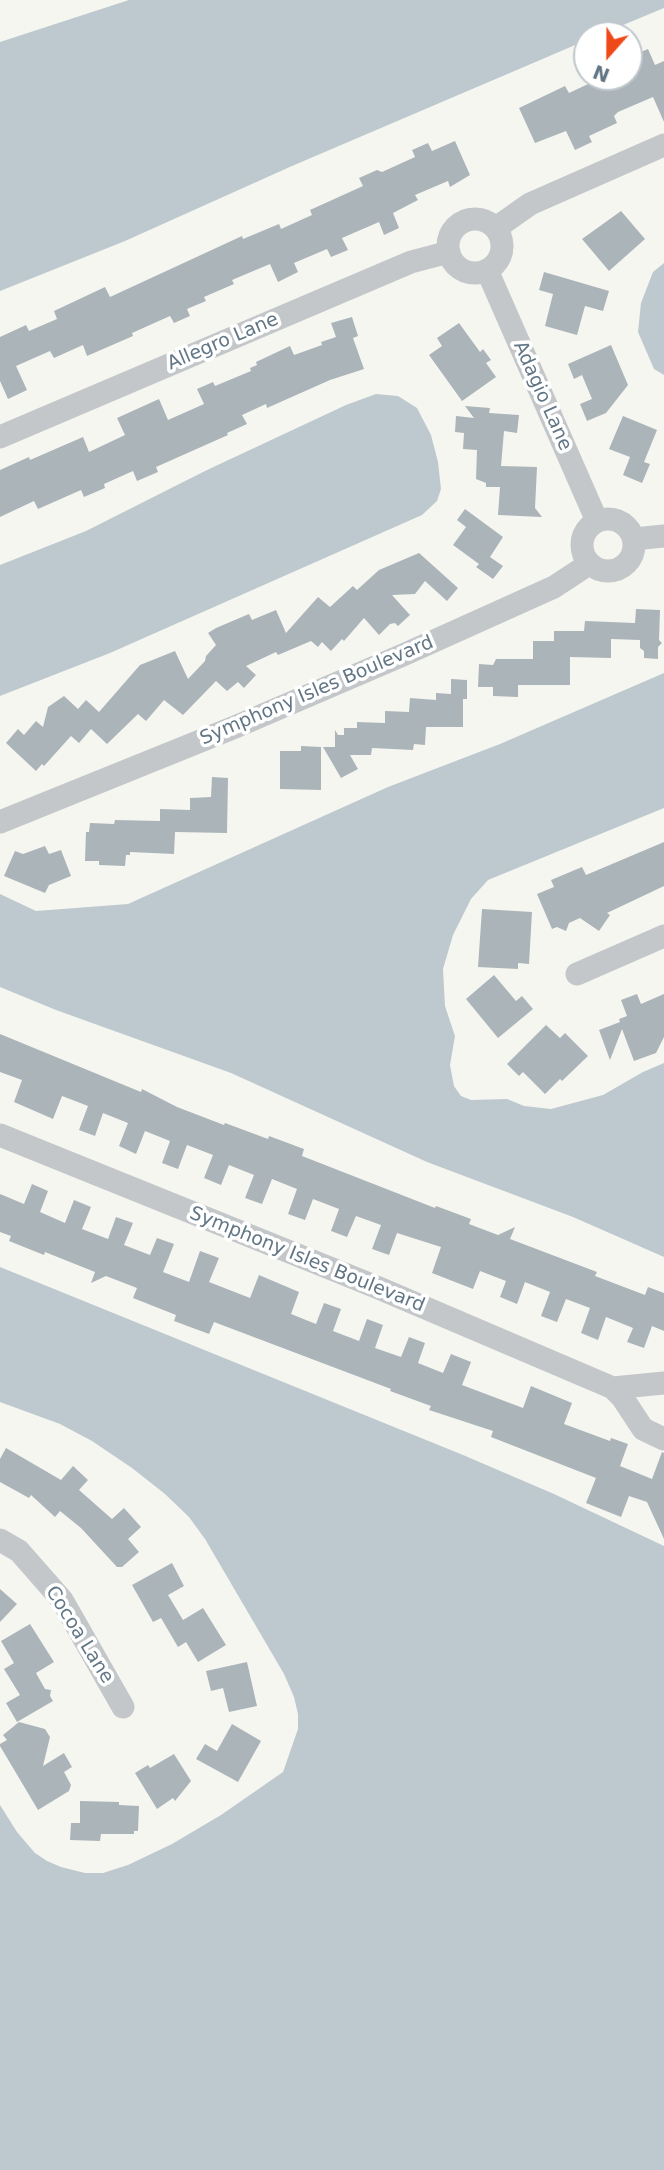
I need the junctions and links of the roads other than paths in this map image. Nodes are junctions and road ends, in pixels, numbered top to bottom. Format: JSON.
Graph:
{"nodes":[{"id":1,"x":664,"y":145,"type":"edge"},
{"id":2,"x":496,"y":228,"type":"junction"},
{"id":3,"x":449,"y":252,"type":"junction"},
{"id":4,"x":487,"y":270,"type":"junction"},
{"id":5,"x":0,"y":437,"type":"edge"},
{"id":6,"x":597,"y":521,"type":"junction"},
{"id":7,"x":664,"y":537,"type":"edge"},
{"id":8,"x":634,"y":539,"type":"junction"},
{"id":9,"x":589,"y":564,"type":"junction"},
{"id":10,"x":0,"y":822,"type":"edge"},
{"id":11,"x":664,"y":936,"type":"edge"},
{"id":12,"x":577,"y":974,"type":"dead end"},
{"id":13,"x":0,"y":1135,"type":"edge"},
{"id":14,"x":664,"y":1383,"type":"edge"},
{"id":15,"x":612,"y":1388,"type":"junction"},
{"id":16,"x":664,"y":1439,"type":"edge"},
{"id":17,"x":0,"y":1539,"type":"edge"},
{"id":18,"x":123,"y":1707,"type":"dead end"}],
"edges":[{"from":1,"to":2,"type":"street"},
{"from":2,"to":3,"type":"street"},
{"from":2,"to":4,"type":"street"},
{"from":3,"to":4,"type":"street"},
{"from":3,"to":5,"type":"street","name":"Allegro Lane"},
{"from":4,"to":6,"type":"street","name":"Adagio Lane"},
{"from":6,"to":8,"type":"street"},
{"from":6,"to":9,"type":"street"},
{"from":7,"to":8,"type":"street"},
{"from":8,"to":9,"type":"street"},
{"from":9,"to":10,"type":"street","name":"Symphony Isles Boulevard"},
{"from":11,"to":12,"type":"street"},
{"from":13,"to":15,"type":"street","name":"Symphony Isles Boulevard"},
{"from":14,"to":15,"type":"street","name":"Symphony Isles Boulevard"},
{"from":15,"to":16,"type":"street","name":"Symphony Isles Boulevard"},
{"from":17,"to":18,"type":"street","name":"Cocoa Lane"}]}
